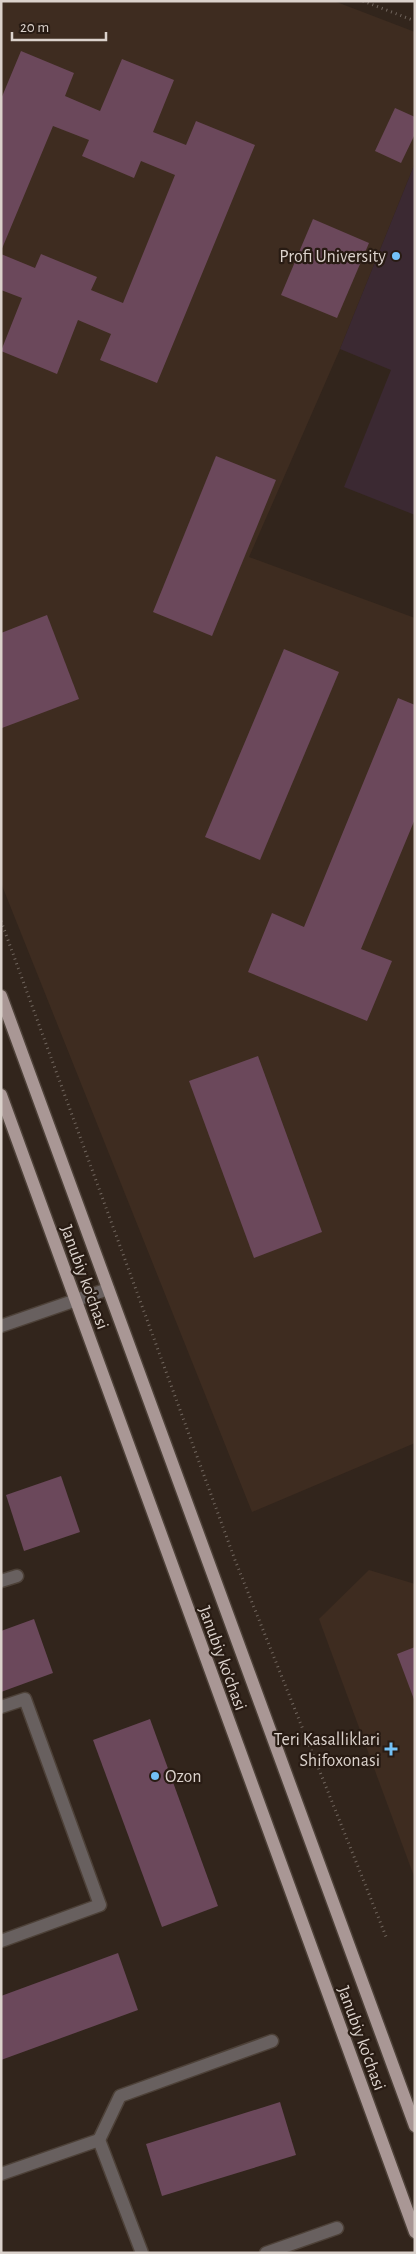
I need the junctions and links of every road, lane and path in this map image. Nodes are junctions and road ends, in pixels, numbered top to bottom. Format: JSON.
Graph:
{"nodes":[{"id":1,"x":363,"y":1,"type":"edge"},
{"id":2,"x":415,"y":22,"type":"edge"},
{"id":3,"x":1,"y":921,"type":"edge"},
{"id":4,"x":1,"y":996,"type":"edge"},
{"id":5,"x":1,"y":1095,"type":"edge"},
{"id":6,"x":108,"y":1289,"type":"junction"},
{"id":7,"x":75,"y":1300,"type":"junction"},
{"id":8,"x":1,"y":1326,"type":"edge"},
{"id":9,"x":17,"y":1576,"type":"dead end"},
{"id":10,"x":1,"y":1581,"type":"edge"},
{"id":11,"x":1,"y":1707,"type":"edge"},
{"id":12,"x":387,"y":1939,"type":"dead end"},
{"id":13,"x":1,"y":1941,"type":"edge"},
{"id":14,"x":272,"y":2041,"type":"dead end"},
{"id":15,"x":415,"y":2126,"type":"edge"},
{"id":16,"x":99,"y":2140,"type":"junction"},
{"id":17,"x":1,"y":2174,"type":"edge"},
{"id":18,"x":337,"y":2228,"type":"dead end"},
{"id":19,"x":415,"y":2232,"type":"edge"},
{"id":20,"x":142,"y":2253,"type":"edge"},
{"id":21,"x":266,"y":2253,"type":"edge"}],
"edges":[{"from":1,"to":2,"type":"path"},
{"from":3,"to":12,"type":"path"},
{"from":4,"to":6,"type":"main road","name":"Janubiy ko'chasi"},
{"from":5,"to":7,"type":"main road","name":"Janubiy ko'chasi"},
{"from":6,"to":7,"type":"street"},
{"from":6,"to":15,"type":"main road","name":"Janubiy ko'chasi"},
{"from":7,"to":8,"type":"street"},
{"from":7,"to":19,"type":"main road","name":"Janubiy ko'chasi"},
{"from":9,"to":10,"type":"street"},
{"from":11,"to":13,"type":"street"},
{"from":14,"to":16,"type":"street"},
{"from":16,"to":17,"type":"street"},
{"from":16,"to":20,"type":"street"},
{"from":18,"to":21,"type":"street"}]}
